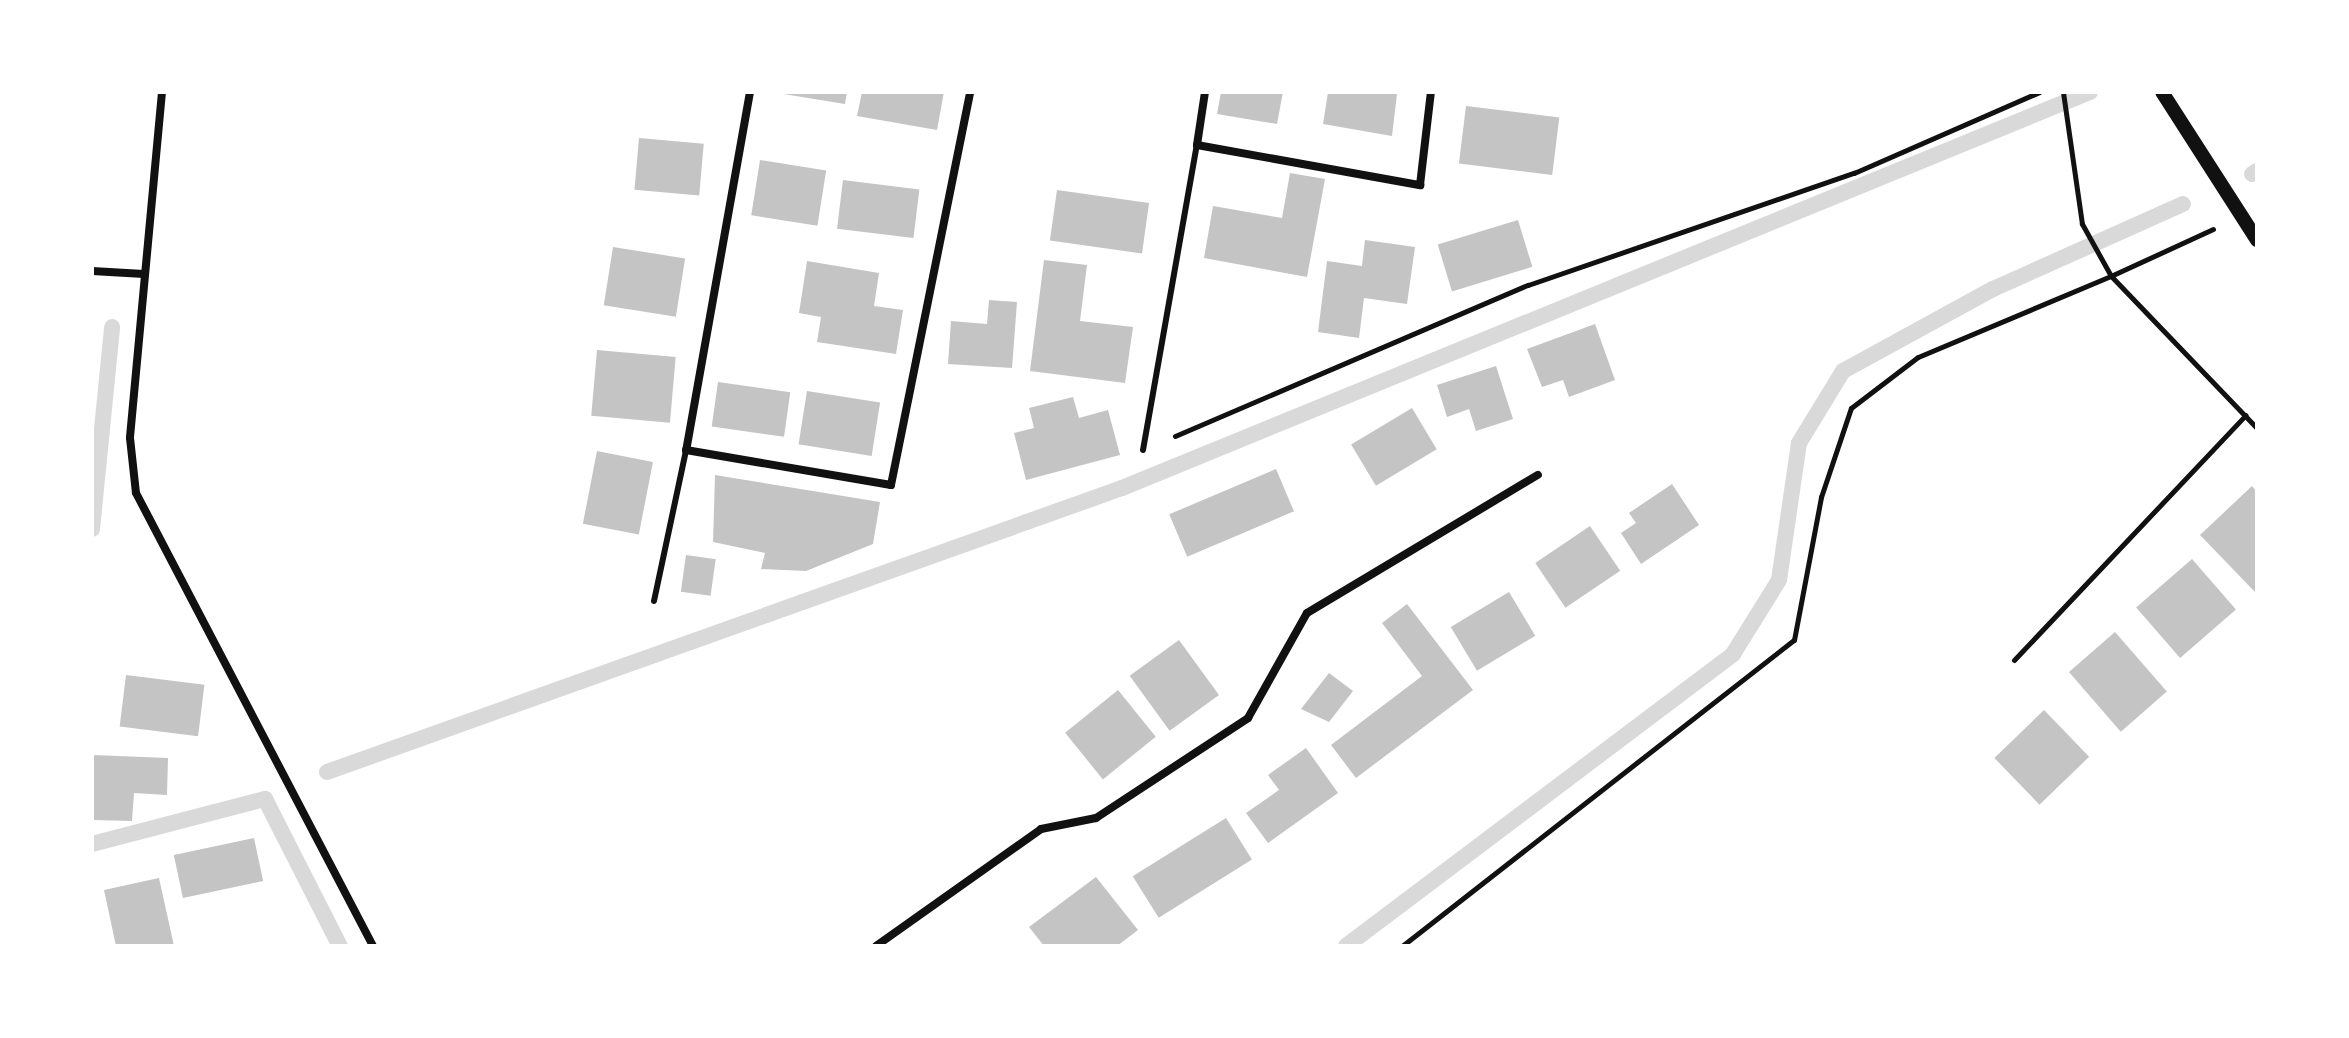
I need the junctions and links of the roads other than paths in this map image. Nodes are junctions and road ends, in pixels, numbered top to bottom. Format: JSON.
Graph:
{"nodes":[{"id":1,"x":162,"y":92,"type":"edge"},
{"id":2,"x":750,"y":92,"type":"edge"},
{"id":3,"x":970,"y":92,"type":"edge"},
{"id":4,"x":1205,"y":92,"type":"edge"},
{"id":5,"x":1431,"y":92,"type":"edge"},
{"id":6,"x":2162,"y":92,"type":"edge"},
{"id":7,"x":1197,"y":145,"type":"junction"},
{"id":8,"x":2257,"y":240,"type":"edge"},
{"id":9,"x":92,"y":271,"type":"edge"},
{"id":10,"x":144,"y":274,"type":"junction"},
{"id":11,"x":686,"y":450,"type":"junction"},
{"id":12,"x":1143,"y":450,"type":"road end"},
{"id":13,"x":1538,"y":475,"type":"dead end"},
{"id":14,"x":654,"y":601,"type":"dead end"},
{"id":15,"x":373,"y":946,"type":"edge"},
{"id":16,"x":876,"y":946,"type":"edge"}],
"edges":[{"from":1,"to":10,"type":"street"},
{"from":2,"to":11,"type":"street"},
{"from":3,"to":11,"type":"street"},
{"from":4,"to":7,"type":"street"},
{"from":5,"to":7,"type":"street"},
{"from":6,"to":8,"type":"street"},
{"from":7,"to":12,"type":"lane"},
{"from":9,"to":10,"type":"street"},
{"from":10,"to":15,"type":"street"},
{"from":11,"to":14,"type":"lane"},
{"from":13,"to":16,"type":"street"}]}
